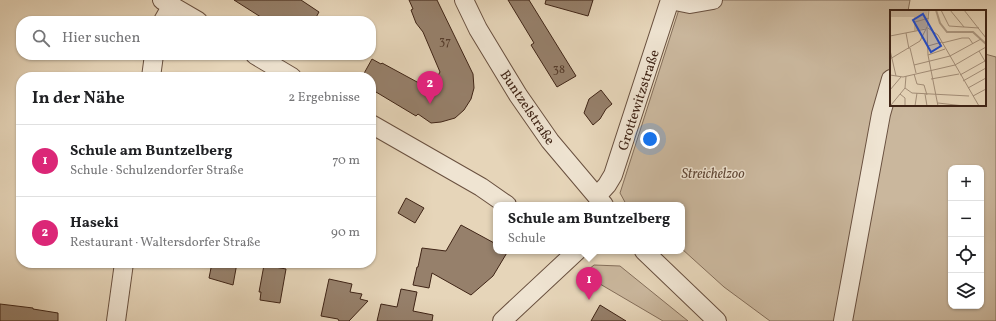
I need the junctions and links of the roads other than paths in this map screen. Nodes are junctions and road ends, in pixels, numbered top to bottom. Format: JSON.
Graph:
{"nodes":[{"id":1,"x":464,"y":0,"type":"edge"},
{"id":2,"x":670,"y":0,"type":"edge"},
{"id":3,"x":713,"y":0,"type":"edge"},
{"id":4,"x":167,"y":3,"type":"edge"},
{"id":5,"x":164,"y":16,"type":"edge"},
{"id":6,"x":189,"y":16,"type":"edge"},
{"id":7,"x":153,"y":60,"type":"edge"},
{"id":8,"x":263,"y":60,"type":"edge"},
{"id":9,"x":152,"y":72,"type":"edge"},
{"id":10,"x":284,"y":72,"type":"edge"},
{"id":11,"x":890,"y":82,"type":"edge"},
{"id":12,"x":376,"y":127,"type":"edge"},
{"id":13,"x":600,"y":200,"type":"edge"},
{"id":14,"x":503,"y":202,"type":"edge"},
{"id":15,"x":574,"y":254,"type":"edge"},
{"id":16,"x":647,"y":254,"type":"edge"},
{"id":17,"x":123,"y":268,"type":"edge"},
{"id":18,"x":116,"y":321,"type":"edge"},
{"id":19,"x":502,"y":321,"type":"edge"},
{"id":20,"x":717,"y":321,"type":"edge"},
{"id":21,"x":843,"y":321,"type":"edge"}],
"edges":[{"from":1,"to":13,"type":"street","name":"Buntzelstraße"},
{"from":2,"to":3,"type":"street"},
{"from":2,"to":13,"type":"street","name":"Grottewitzstraße"},
{"from":4,"to":5,"type":"street"},
{"from":4,"to":6,"type":"street"},
{"from":7,"to":9,"type":"street"},
{"from":8,"to":10,"type":"street"},
{"from":11,"to":21,"type":"street"},
{"from":12,"to":14,"type":"street"},
{"from":15,"to":19,"type":"street"},
{"from":16,"to":20,"type":"street"},
{"from":17,"to":18,"type":"street"}]}
